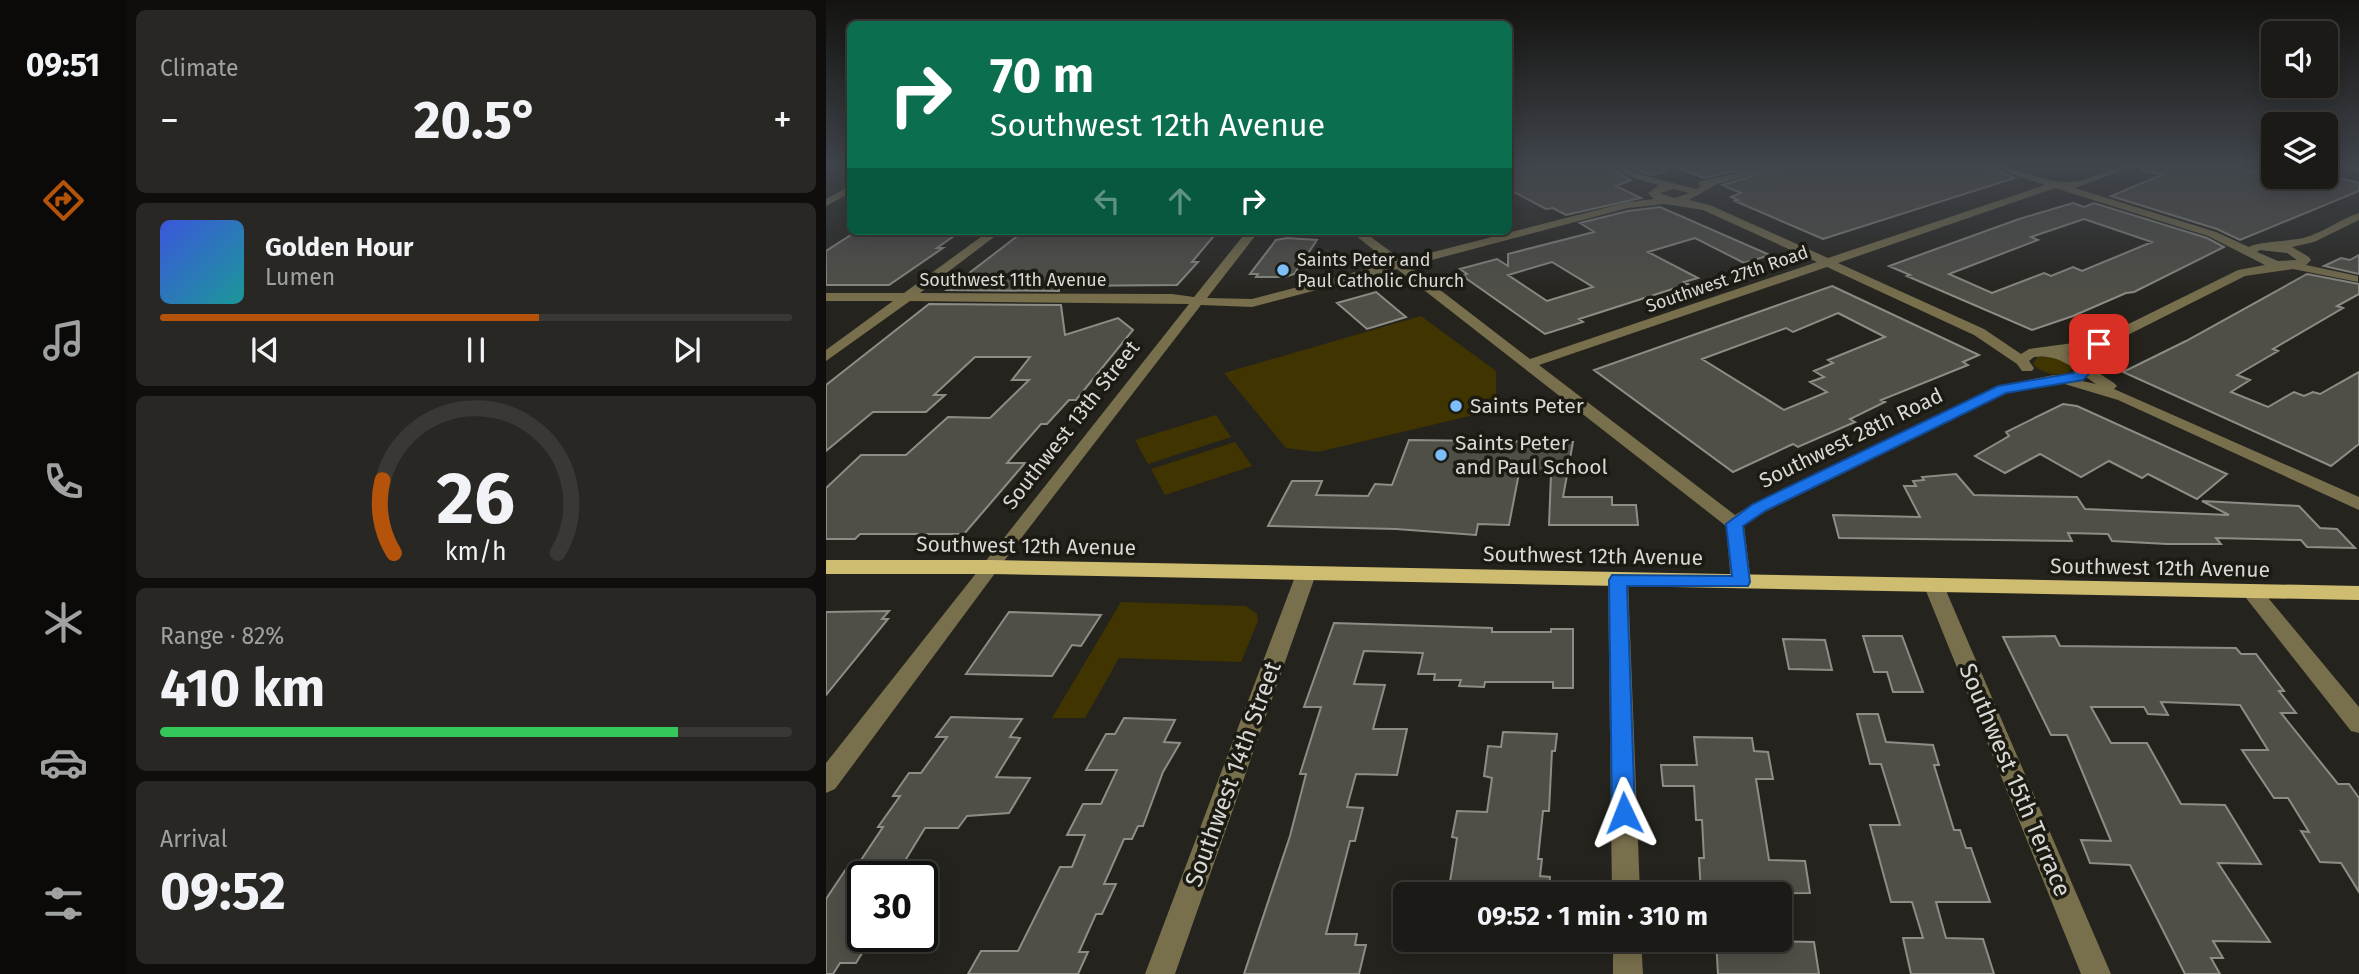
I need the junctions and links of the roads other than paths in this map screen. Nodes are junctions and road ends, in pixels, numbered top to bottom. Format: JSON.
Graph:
{"nodes":[{"id":1,"x":1607,"y":210,"type":"edge"},
{"id":2,"x":1714,"y":210,"type":"edge"},
{"id":3,"x":1981,"y":210,"type":"edge"},
{"id":4,"x":2136,"y":210,"type":"edge"},
{"id":5,"x":2359,"y":216,"type":"edge"},
{"id":6,"x":2211,"y":234,"type":"junction"},
{"id":7,"x":991,"y":235,"type":"edge"},
{"id":8,"x":1250,"y":235,"type":"edge"},
{"id":9,"x":1361,"y":235,"type":"edge"},
{"id":10,"x":2310,"y":240,"type":"junction"},
{"id":11,"x":2268,"y":246,"type":"junction"},
{"id":12,"x":2252,"y":254,"type":"junction"},
{"id":13,"x":2304,"y":257,"type":"junction"},
{"id":14,"x":1828,"y":263,"type":"junction"},
{"id":15,"x":1400,"y":265,"type":"junction"},
{"id":16,"x":2287,"y":265,"type":"junction"},
{"id":17,"x":2242,"y":273,"type":"junction"},
{"id":18,"x":2356,"y":280,"type":"edge"},
{"id":19,"x":826,"y":297,"type":"edge"},
{"id":20,"x":907,"y":297,"type":"junction"},
{"id":21,"x":1199,"y":300,"type":"junction"},
{"id":22,"x":1979,"y":332,"type":"junction"},
{"id":23,"x":2099,"y":344,"type":"junction"},
{"id":24,"x":2046,"y":351,"type":"junction"},
{"id":25,"x":826,"y":357,"type":"edge"},
{"id":26,"x":2022,"y":362,"type":"junction"},
{"id":27,"x":1529,"y":364,"type":"junction"},
{"id":28,"x":2082,"y":368,"type":"junction"},
{"id":29,"x":2059,"y":379,"type":"junction"},
{"id":30,"x":2003,"y":389,"type":"junction"},
{"id":31,"x":2123,"y":397,"type":"junction"},
{"id":32,"x":2359,"y":504,"type":"edge"},
{"id":33,"x":1735,"y":524,"type":"junction"},
{"id":34,"x":826,"y":567,"type":"edge"},
{"id":35,"x":990,"y":567,"type":"junction"},
{"id":36,"x":1306,"y":573,"type":"junction"},
{"id":37,"x":1618,"y":580,"type":"junction"},
{"id":38,"x":1741,"y":582,"type":"junction"},
{"id":39,"x":1934,"y":586,"type":"junction"},
{"id":40,"x":2253,"y":593,"type":"junction"},
{"id":41,"x":2359,"y":593,"type":"edge"},
{"id":42,"x":2359,"y":724,"type":"edge"},
{"id":43,"x":826,"y":782,"type":"edge"},
{"id":44,"x":1626,"y":882,"type":"edge"},
{"id":45,"x":1627,"y":952,"type":"edge"},
{"id":46,"x":1160,"y":974,"type":"edge"},
{"id":47,"x":1628,"y":974,"type":"edge"},
{"id":48,"x":2096,"y":974,"type":"edge"}],
"edges":[{"from":1,"to":15,"type":"street","name":"Southwest 11th Avenue"},
{"from":2,"to":14,"type":"street"},
{"from":3,"to":14,"type":"street","name":"Southwest 27th Road"},
{"from":4,"to":6,"type":"street"},
{"from":5,"to":10,"type":"street"},
{"from":6,"to":11,"type":"street"},
{"from":6,"to":12,"type":"street"},
{"from":7,"to":20,"type":"street"},
{"from":8,"to":21,"type":"street","name":"Southwest 13th Street"},
{"from":9,"to":15,"type":"street"},
{"from":10,"to":11,"type":"street"},
{"from":10,"to":13,"type":"street"},
{"from":11,"to":12,"type":"street"},
{"from":11,"to":13,"type":"street"},
{"from":12,"to":16,"type":"street"},
{"from":12,"to":17,"type":"street"},
{"from":13,"to":16,"type":"street"},
{"from":13,"to":18,"type":"street"},
{"from":14,"to":22,"type":"street"},
{"from":14,"to":27,"type":"street","name":"Southwest 27th Road"},
{"from":15,"to":21,"type":"street","name":"Southwest 11th Avenue"},
{"from":15,"to":27,"type":"street"},
{"from":16,"to":17,"type":"street"},
{"from":16,"to":18,"type":"street"},
{"from":17,"to":23,"type":"street"},
{"from":19,"to":20,"type":"street","name":"Southwest 11th Avenue"},
{"from":20,"to":21,"type":"street","name":"Southwest 11th Avenue"},
{"from":20,"to":25,"type":"street"},
{"from":21,"to":35,"type":"street","name":"Southwest 13th Street"},
{"from":22,"to":24,"type":"street"},
{"from":22,"to":26,"type":"street"},
{"from":23,"to":24,"type":"street"},
{"from":23,"to":28,"type":"street"},
{"from":24,"to":26,"type":"street"},
{"from":24,"to":28,"type":"street"},
{"from":26,"to":29,"type":"street"},
{"from":26,"to":30,"type":"street","name":"Southwest 28th Road"},
{"from":27,"to":33,"type":"street"},
{"from":28,"to":29,"type":"street"},
{"from":28,"to":31,"type":"street"},
{"from":29,"to":30,"type":"street","name":"Southwest 28th Road"},
{"from":29,"to":31,"type":"street"},
{"from":30,"to":33,"type":"street","name":"Southwest 28th Road"},
{"from":31,"to":32,"type":"street"},
{"from":33,"to":38,"type":"street"},
{"from":34,"to":35,"type":"main road","name":"Southwest 12th Avenue"},
{"from":35,"to":36,"type":"main road","name":"Southwest 12th Avenue"},
{"from":35,"to":43,"type":"street","name":"Southwest 13th Street"},
{"from":36,"to":37,"type":"main road","name":"Southwest 12th Avenue"},
{"from":36,"to":46,"type":"street","name":"Southwest 14th Street"},
{"from":37,"to":38,"type":"main road","name":"Southwest 12th Avenue"},
{"from":37,"to":44,"type":"street"},
{"from":38,"to":39,"type":"main road","name":"Southwest 12th Avenue"},
{"from":39,"to":40,"type":"main road","name":"Southwest 12th Avenue"},
{"from":39,"to":48,"type":"street","name":"Southwest 15th Terrace"},
{"from":40,"to":41,"type":"main road","name":"Southwest 12th Avenue"},
{"from":40,"to":42,"type":"street"},
{"from":45,"to":47,"type":"street"}]}
